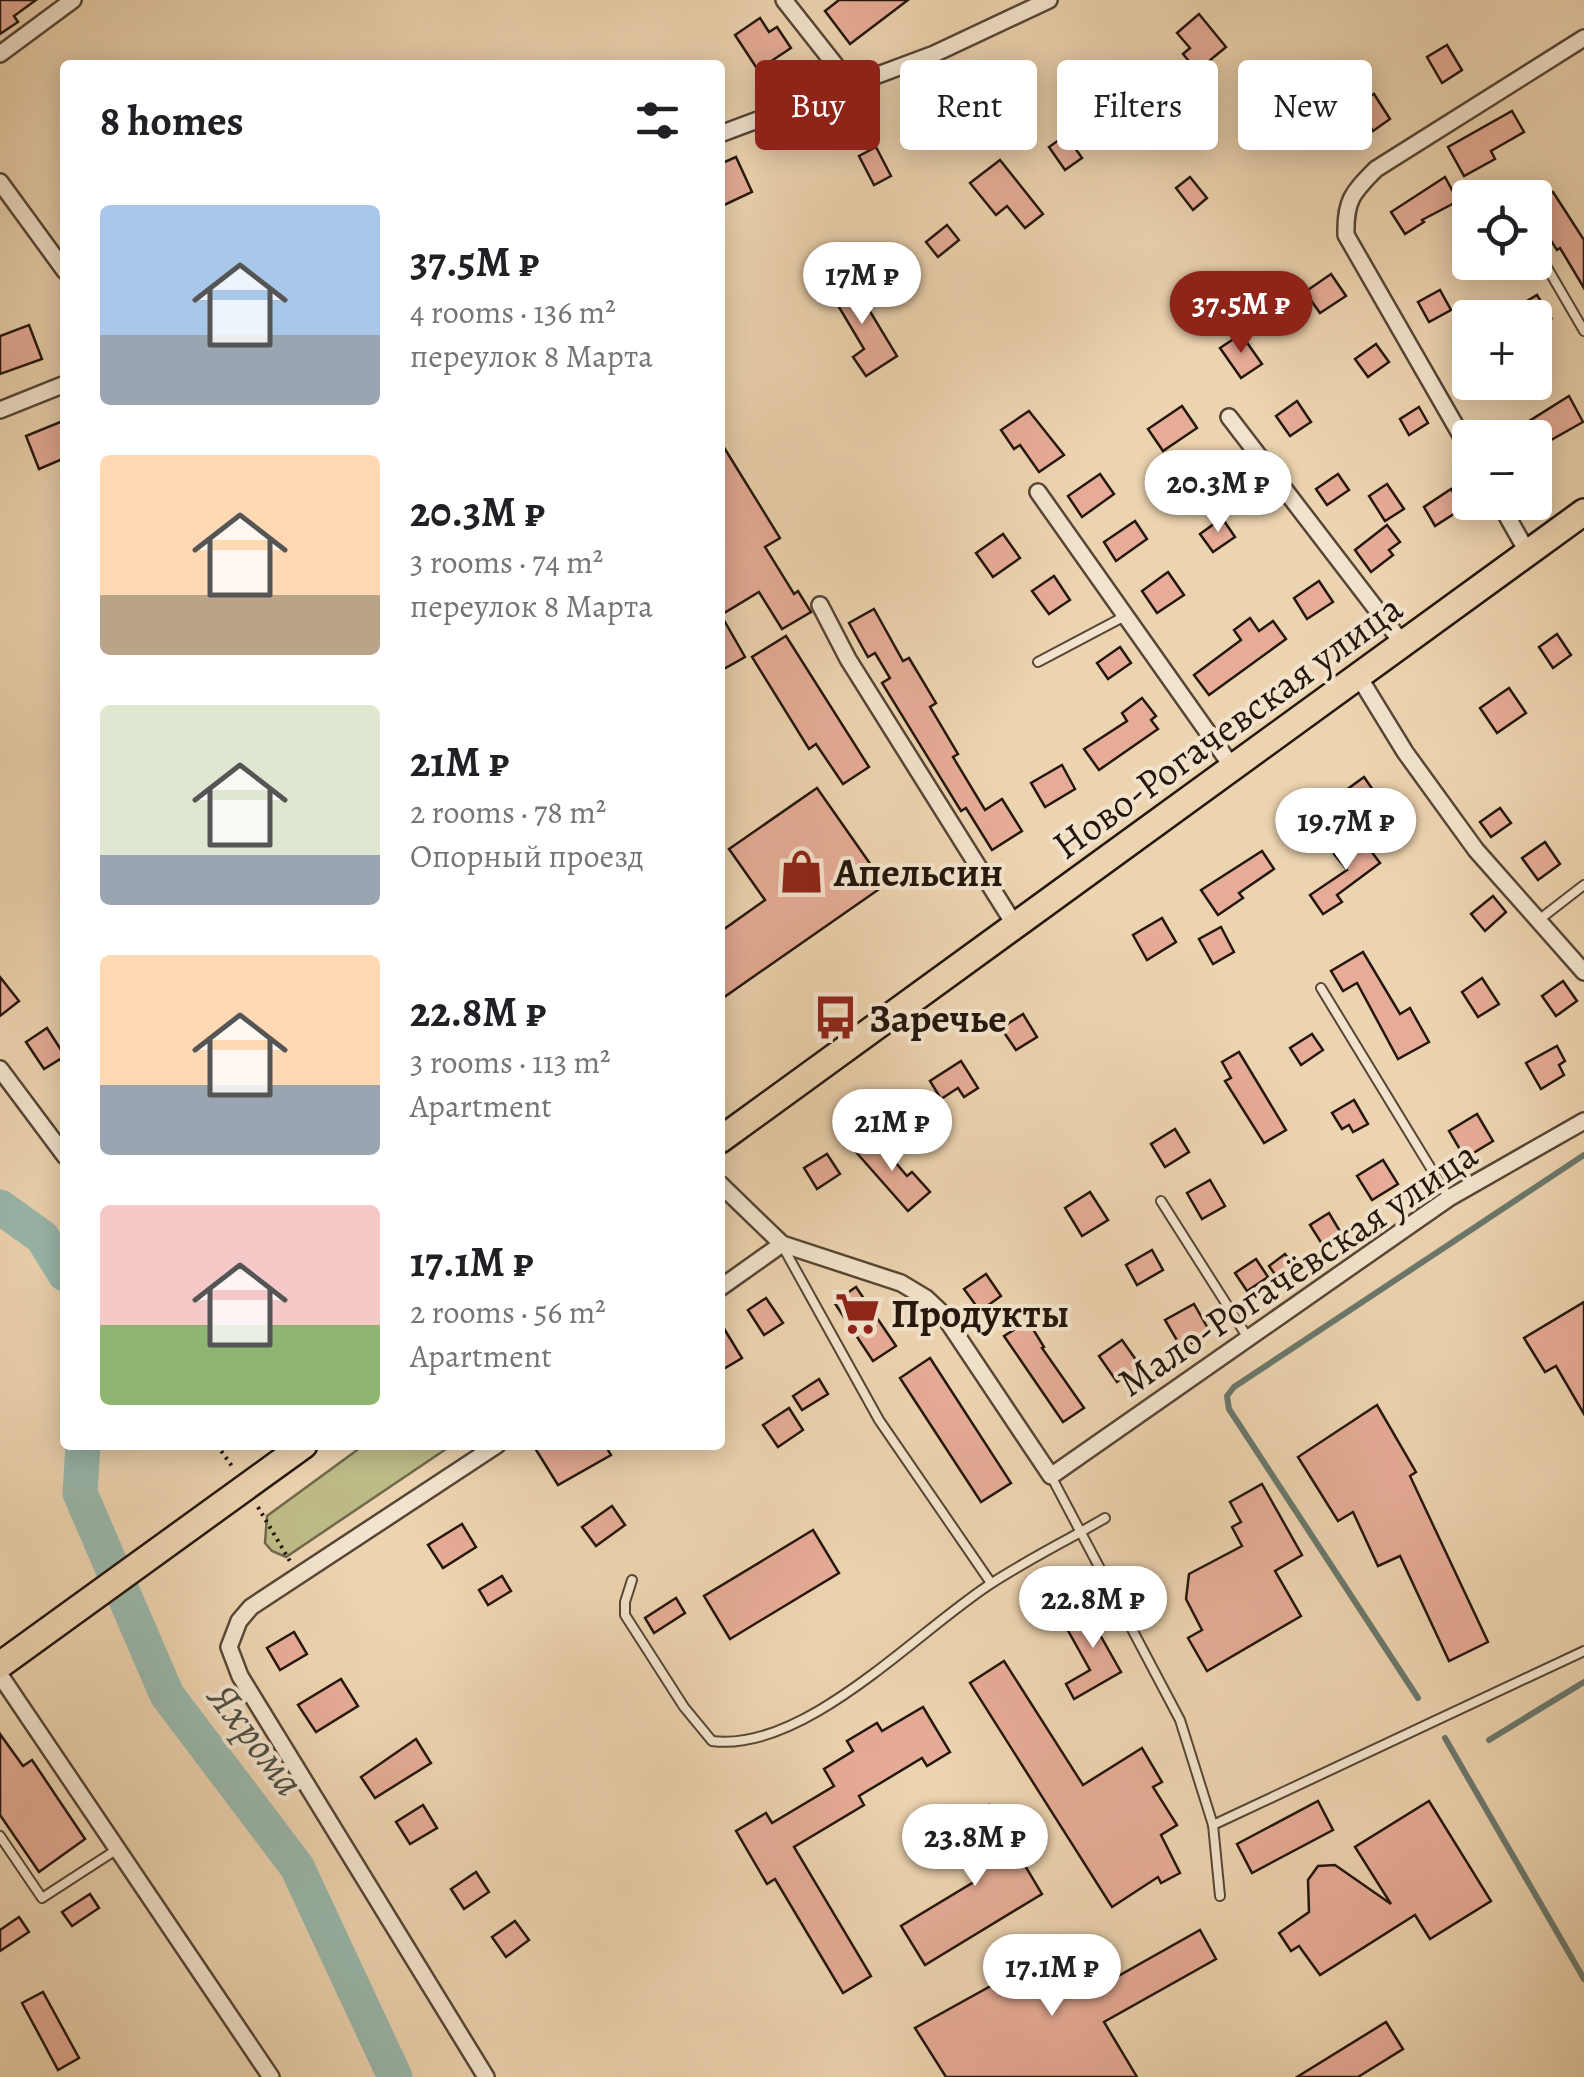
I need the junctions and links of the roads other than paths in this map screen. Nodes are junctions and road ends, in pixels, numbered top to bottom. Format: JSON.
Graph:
{"nodes":[{"id":1,"x":73,"y":0,"type":"edge"},
{"id":2,"x":784,"y":0,"type":"edge"},
{"id":3,"x":1049,"y":0,"type":"edge"},
{"id":4,"x":1584,"y":38,"type":"edge"},
{"id":5,"x":0,"y":54,"type":"edge"},
{"id":6,"x":831,"y":60,"type":"edge"},
{"id":7,"x":880,"y":74,"type":"edge"},
{"id":8,"x":755,"y":121,"type":"edge"},
{"id":9,"x":725,"y":132,"type":"edge"},
{"id":10,"x":0,"y":182,"type":"edge"},
{"id":11,"x":60,"y":264,"type":"edge"},
{"id":12,"x":1552,"y":276,"type":"edge"},
{"id":13,"x":1584,"y":331,"type":"edge"},
{"id":14,"x":60,"y":386,"type":"edge"},
{"id":15,"x":0,"y":410,"type":"edge"},
{"id":16,"x":1229,"y":417,"type":"dead end"},
{"id":17,"x":1452,"y":420,"type":"edge"},
{"id":18,"x":1038,"y":492,"type":"dead end"},
{"id":19,"x":1584,"y":512,"type":"edge"},
{"id":20,"x":1509,"y":520,"type":"edge"},
{"id":21,"x":1528,"y":553,"type":"junction"},
{"id":22,"x":820,"y":605,"type":"dead end"},
{"id":23,"x":1126,"y":615,"type":"junction"},
{"id":24,"x":1404,"y":644,"type":"junction"},
{"id":25,"x":1038,"y":662,"type":"dead end"},
{"id":26,"x":1359,"y":677,"type":"junction"},
{"id":27,"x":1233,"y":768,"type":"junction"},
{"id":28,"x":1584,"y":886,"type":"edge"},
{"id":29,"x":1540,"y":919,"type":"junction"},
{"id":30,"x":1016,"y":927,"type":"junction"},
{"id":31,"x":1584,"y":972,"type":"edge"},
{"id":32,"x":1321,"y":988,"type":"dead end"},
{"id":33,"x":0,"y":1069,"type":"edge"},
{"id":34,"x":1584,"y":1120,"type":"edge"},
{"id":35,"x":725,"y":1136,"type":"edge"},
{"id":36,"x":60,"y":1149,"type":"edge"},
{"id":37,"x":725,"y":1189,"type":"edge"},
{"id":38,"x":1450,"y":1198,"type":"junction"},
{"id":39,"x":1161,"y":1201,"type":"dead end"},
{"id":40,"x":782,"y":1244,"type":"junction"},
{"id":41,"x":725,"y":1284,"type":"edge"},
{"id":42,"x":1248,"y":1338,"type":"junction"},
{"id":43,"x":296,"y":1450,"type":"edge"},
{"id":44,"x":489,"y":1450,"type":"edge"},
{"id":45,"x":1050,"y":1476,"type":"junction"},
{"id":46,"x":1105,"y":1518,"type":"dead end"},
{"id":47,"x":1081,"y":1533,"type":"junction"},
{"id":48,"x":632,"y":1580,"type":"dead end"},
{"id":49,"x":992,"y":1583,"type":"junction"},
{"id":50,"x":1584,"y":1651,"type":"edge"},
{"id":51,"x":4,"y":1665,"type":"edge"},
{"id":52,"x":1213,"y":1825,"type":"junction"},
{"id":53,"x":0,"y":1836,"type":"edge"},
{"id":54,"x":116,"y":1850,"type":"junction"},
{"id":55,"x":1220,"y":1896,"type":"dead end"},
{"id":56,"x":270,"y":2077,"type":"edge"},
{"id":57,"x":486,"y":2077,"type":"edge"}],
"edges":[{"from":1,"to":5,"type":"street"},
{"from":2,"to":6,"type":"street"},
{"from":3,"to":7,"type":"street"},
{"from":4,"to":17,"type":"street"},
{"from":8,"to":9,"type":"street"},
{"from":10,"to":11,"type":"street"},
{"from":12,"to":13,"type":"lane"},
{"from":14,"to":15,"type":"street"},
{"from":16,"to":24,"type":"street"},
{"from":18,"to":23,"type":"street"},
{"from":19,"to":21,"type":"main road","name":"Ново-Рогачевская улица"},
{"from":20,"to":21,"type":"street"},
{"from":21,"to":24,"type":"main road","name":"Ново-Рогачевская улица"},
{"from":22,"to":30,"type":"street"},
{"from":23,"to":25,"type":"lane"},
{"from":23,"to":27,"type":"street"},
{"from":24,"to":26,"type":"main road","name":"Ново-Рогачевская улица"},
{"from":26,"to":27,"type":"main road","name":"Ново-Рогачевская улица"},
{"from":26,"to":29,"type":"street"},
{"from":27,"to":30,"type":"main road","name":"Ново-Рогачевская улица"},
{"from":28,"to":29,"type":"lane"},
{"from":29,"to":31,"type":"street"},
{"from":30,"to":35,"type":"main road","name":"Ново-Рогачевская улица"},
{"from":32,"to":38,"type":"lane"},
{"from":33,"to":36,"type":"street"},
{"from":34,"to":38,"type":"street","name":"Мало-Рогачёвская улица"},
{"from":37,"to":40,"type":"street"},
{"from":38,"to":42,"type":"street","name":"Мало-Рогачёвская улица"},
{"from":39,"to":42,"type":"lane"},
{"from":40,"to":41,"type":"street"},
{"from":40,"to":45,"type":"street"},
{"from":40,"to":49,"type":"lane"},
{"from":42,"to":45,"type":"street","name":"Мало-Рогачёвская улица"},
{"from":43,"to":51,"type":"main road"},
{"from":44,"to":57,"type":"street"},
{"from":45,"to":47,"type":"lane"},
{"from":46,"to":47,"type":"lane"},
{"from":47,"to":49,"type":"lane"},
{"from":47,"to":52,"type":"lane"},
{"from":48,"to":49,"type":"lane"},
{"from":50,"to":52,"type":"lane"},
{"from":51,"to":54,"type":"street"},
{"from":52,"to":55,"type":"lane"},
{"from":53,"to":54,"type":"lane"},
{"from":54,"to":56,"type":"street"}]}
